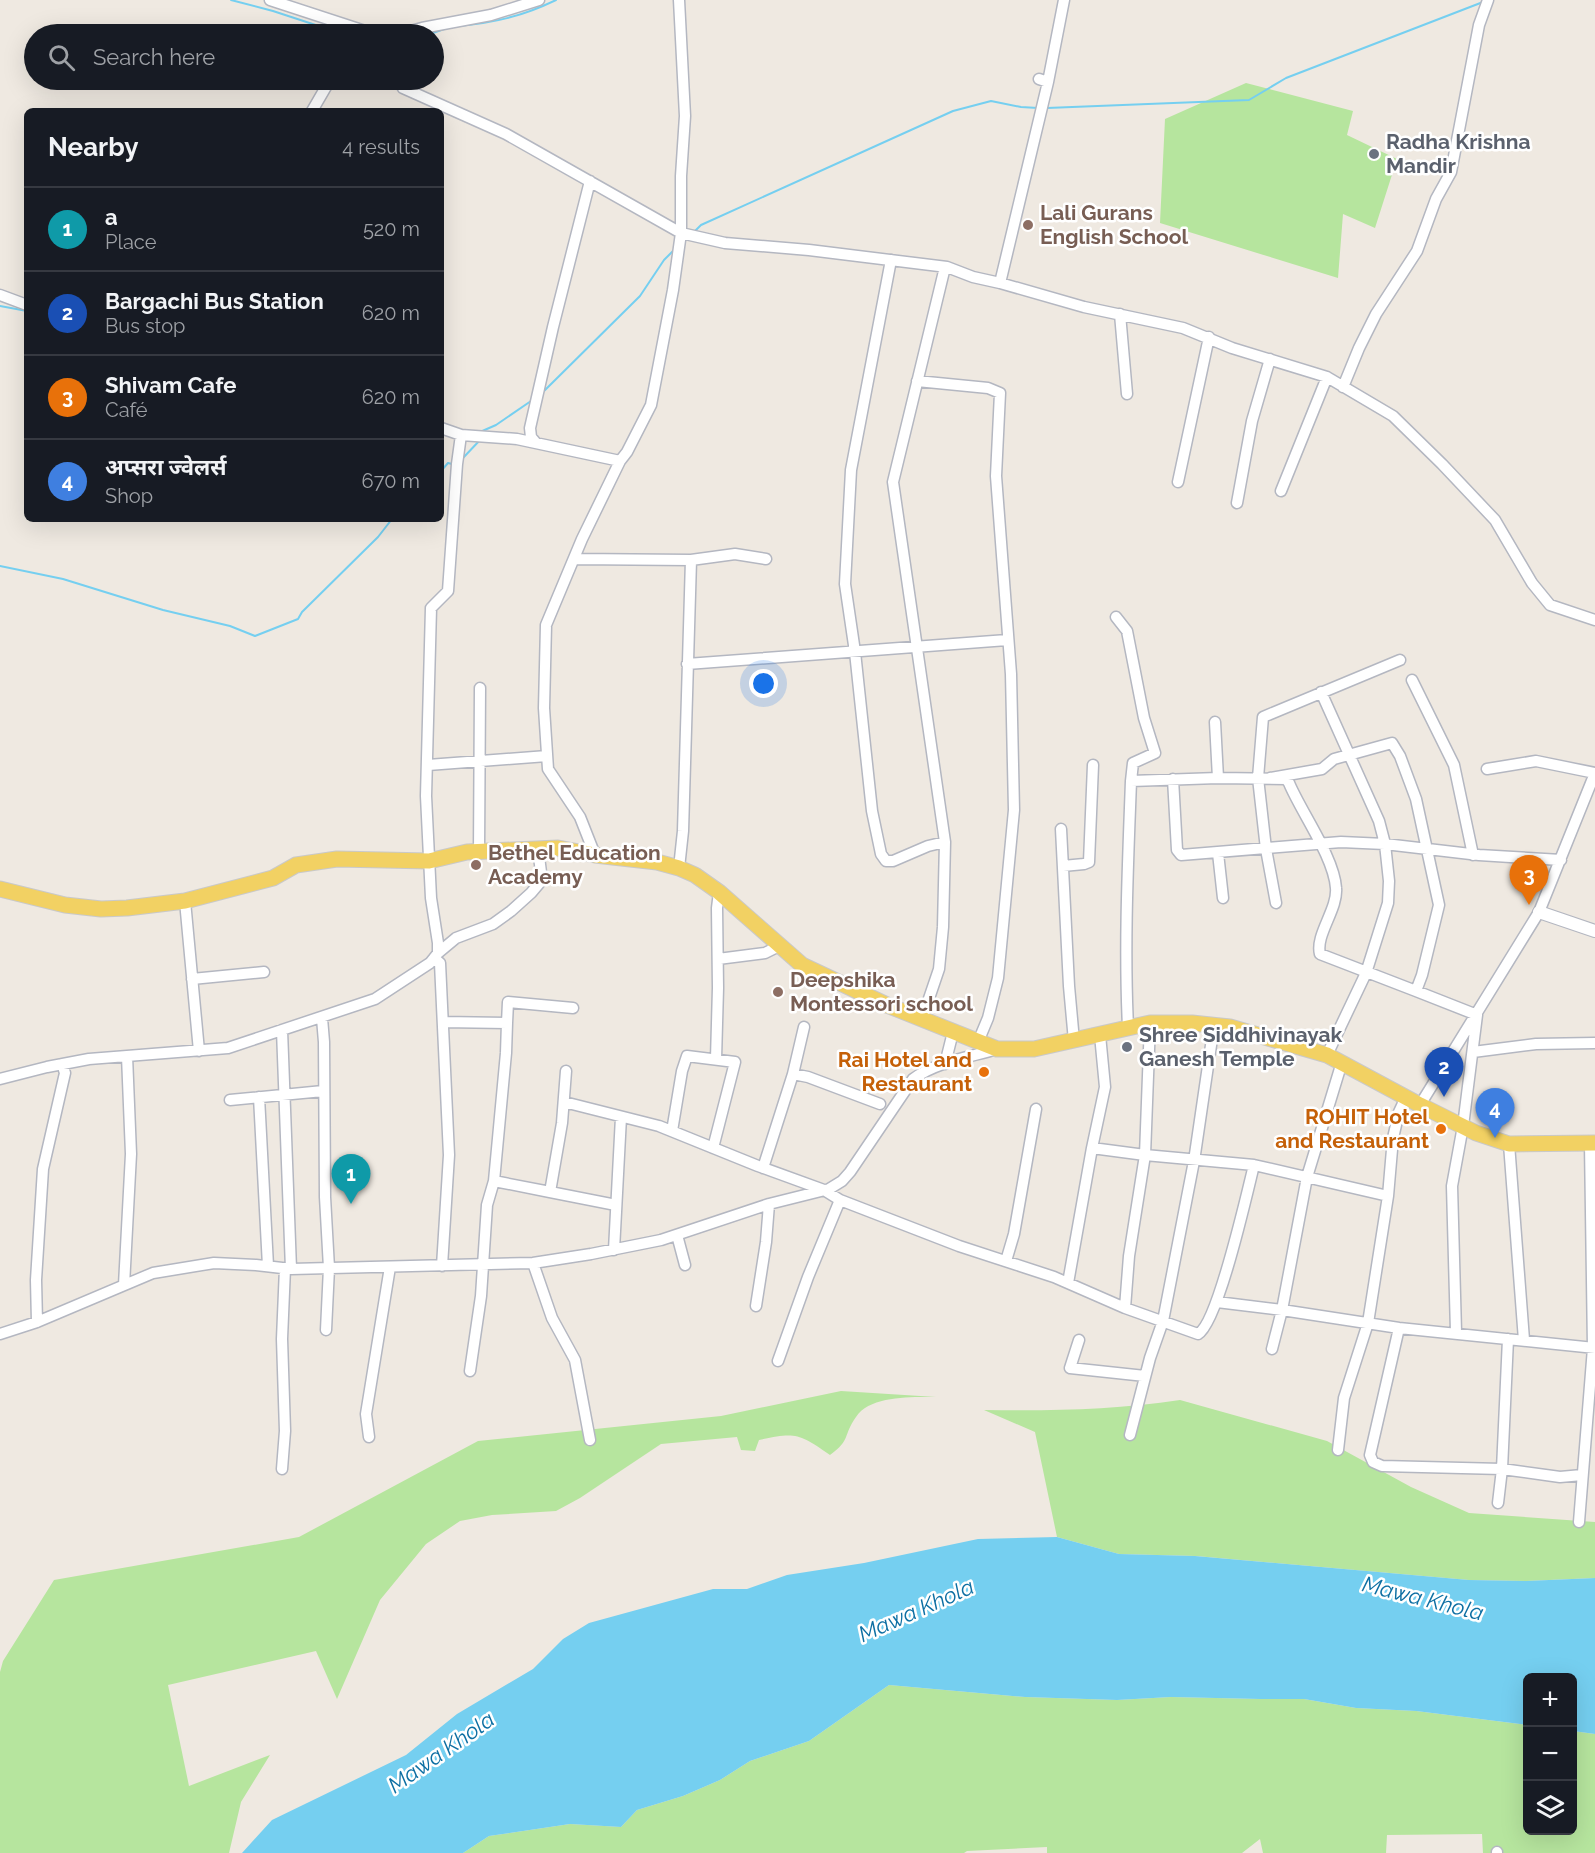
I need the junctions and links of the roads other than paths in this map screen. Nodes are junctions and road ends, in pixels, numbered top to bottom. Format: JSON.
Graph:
{"nodes":[{"id":1,"x":270,"y":0,"type":"edge"},
{"id":2,"x":539,"y":0,"type":"edge"},
{"id":3,"x":679,"y":0,"type":"edge"},
{"id":4,"x":1064,"y":0,"type":"edge"},
{"id":5,"x":1488,"y":0,"type":"edge"},
{"id":6,"x":340,"y":24,"type":"edge"},
{"id":7,"x":443,"y":24,"type":"edge"},
{"id":8,"x":324,"y":90,"type":"edge"},
{"id":9,"x":407,"y":90,"type":"edge"},
{"id":10,"x":314,"y":108,"type":"edge"},
{"id":11,"x":590,"y":181,"type":"junction"},
{"id":12,"x":681,"y":233,"type":"junction"},
{"id":13,"x":891,"y":260,"type":"junction"},
{"id":14,"x":945,"y":267,"type":"junction"},
{"id":15,"x":1000,"y":283,"type":"junction"},
{"id":16,"x":0,"y":294,"type":"edge"},
{"id":17,"x":24,"y":304,"type":"edge"},
{"id":18,"x":1120,"y":314,"type":"junction"},
{"id":19,"x":1209,"y":337,"type":"junction"},
{"id":20,"x":1270,"y":359,"type":"junction"},
{"id":21,"x":1327,"y":377,"type":"junction"},
{"id":22,"x":917,"y":381,"type":"junction"},
{"id":23,"x":1343,"y":387,"type":"junction"},
{"id":24,"x":1127,"y":394,"type":"dead end"},
{"id":25,"x":444,"y":429,"type":"edge"},
{"id":26,"x":530,"y":430,"type":"junction"},
{"id":27,"x":461,"y":435,"type":"junction"},
{"id":28,"x":519,"y":440,"type":"junction"},
{"id":29,"x":536,"y":443,"type":"junction"},
{"id":30,"x":620,"y":461,"type":"junction"},
{"id":31,"x":1178,"y":482,"type":"dead end"},
{"id":32,"x":1281,"y":491,"type":"dead end"},
{"id":33,"x":1237,"y":503,"type":"dead end"},
{"id":34,"x":573,"y":559,"type":"junction"},
{"id":35,"x":766,"y":559,"type":"dead end"},
{"id":36,"x":691,"y":560,"type":"junction"},
{"id":37,"x":1116,"y":617,"type":"dead end"},
{"id":38,"x":1595,"y":620,"type":"edge"},
{"id":39,"x":1007,"y":640,"type":"junction"},
{"id":40,"x":916,"y":648,"type":"junction"},
{"id":41,"x":855,"y":652,"type":"junction"},
{"id":42,"x":1400,"y":660,"type":"dead end"},
{"id":43,"x":687,"y":664,"type":"junction"},
{"id":44,"x":1412,"y":680,"type":"dead end"},
{"id":45,"x":480,"y":688,"type":"dead end"},
{"id":46,"x":1322,"y":692,"type":"junction"},
{"id":47,"x":1215,"y":722,"type":"dead end"},
{"id":48,"x":1349,"y":754,"type":"junction"},
{"id":49,"x":547,"y":756,"type":"junction"},
{"id":50,"x":478,"y":760,"type":"junction"},
{"id":51,"x":428,"y":765,"type":"junction"},
{"id":52,"x":1093,"y":765,"type":"dead end"},
{"id":53,"x":1487,"y":769,"type":"dead end"},
{"id":54,"x":1595,"y":773,"type":"edge"},
{"id":55,"x":1218,"y":778,"type":"junction"},
{"id":56,"x":1258,"y":778,"type":"junction"},
{"id":57,"x":1270,"y":778,"type":"junction"},
{"id":58,"x":1173,"y":780,"type":"junction"},
{"id":59,"x":1131,"y":781,"type":"junction"},
{"id":60,"x":1061,"y":829,"type":"dead end"},
{"id":61,"x":945,"y":842,"type":"junction"},
{"id":62,"x":1320,"y":843,"type":"junction"},
{"id":63,"x":1385,"y":844,"type":"junction"},
{"id":64,"x":538,"y":849,"type":"junction"},
{"id":65,"x":1266,"y":849,"type":"junction"},
{"id":66,"x":1427,"y":850,"type":"junction"},
{"id":67,"x":479,"y":852,"type":"junction"},
{"id":68,"x":1218,"y":853,"type":"junction"},
{"id":69,"x":596,"y":855,"type":"junction"},
{"id":70,"x":1473,"y":855,"type":"junction"},
{"id":71,"x":1561,"y":860,"type":"junction"},
{"id":72,"x":429,"y":861,"type":"junction"},
{"id":73,"x":1063,"y":866,"type":"junction"},
{"id":74,"x":679,"y":867,"type":"junction"},
{"id":75,"x":0,"y":889,"type":"edge"},
{"id":76,"x":719,"y":892,"type":"junction"},
{"id":77,"x":1223,"y":898,"type":"dead end"},
{"id":78,"x":185,"y":901,"type":"junction"},
{"id":79,"x":1276,"y":903,"type":"dead end"},
{"id":80,"x":1539,"y":912,"type":"junction"},
{"id":81,"x":1595,"y":931,"type":"edge"},
{"id":82,"x":779,"y":946,"type":"junction"},
{"id":83,"x":436,"y":956,"type":"junction"},
{"id":84,"x":718,"y":959,"type":"junction"},
{"id":85,"x":264,"y":972,"type":"dead end"},
{"id":86,"x":1366,"y":973,"type":"junction"},
{"id":87,"x":192,"y":979,"type":"junction"},
{"id":88,"x":1416,"y":991,"type":"junction"},
{"id":89,"x":573,"y":1008,"type":"dead end"},
{"id":90,"x":1477,"y":1015,"type":"junction"},
{"id":91,"x":322,"y":1018,"type":"junction"},
{"id":92,"x":922,"y":1019,"type":"junction"},
{"id":93,"x":443,"y":1022,"type":"junction"},
{"id":94,"x":507,"y":1023,"type":"junction"},
{"id":95,"x":1150,"y":1023,"type":"junction"},
{"id":96,"x":1214,"y":1025,"type":"junction"},
{"id":97,"x":804,"y":1027,"type":"dead end"},
{"id":98,"x":1128,"y":1027,"type":"junction"},
{"id":99,"x":282,"y":1030,"type":"junction"},
{"id":100,"x":953,"y":1032,"type":"junction"},
{"id":101,"x":1100,"y":1035,"type":"junction"},
{"id":102,"x":1074,"y":1041,"type":"junction"},
{"id":103,"x":978,"y":1042,"type":"junction"},
{"id":104,"x":1595,"y":1043,"type":"edge"},
{"id":105,"x":997,"y":1049,"type":"junction"},
{"id":106,"x":199,"y":1051,"type":"junction"},
{"id":107,"x":1473,"y":1052,"type":"junction"},
{"id":108,"x":1327,"y":1055,"type":"junction"},
{"id":109,"x":127,"y":1056,"type":"junction"},
{"id":110,"x":716,"y":1059,"type":"junction"},
{"id":111,"x":1342,"y":1062,"type":"junction"},
{"id":112,"x":62,"y":1064,"type":"junction"},
{"id":113,"x":945,"y":1064,"type":"junction"},
{"id":114,"x":566,"y":1071,"type":"dead end"},
{"id":115,"x":792,"y":1074,"type":"junction"},
{"id":116,"x":0,"y":1079,"type":"edge"},
{"id":117,"x":323,"y":1090,"type":"junction"},
{"id":118,"x":284,"y":1095,"type":"junction"},
{"id":119,"x":259,"y":1097,"type":"junction"},
{"id":120,"x":1406,"y":1097,"type":"junction"},
{"id":121,"x":230,"y":1100,"type":"dead end"},
{"id":122,"x":564,"y":1102,"type":"junction"},
{"id":123,"x":880,"y":1104,"type":"dead end"},
{"id":124,"x":1420,"y":1106,"type":"junction"},
{"id":125,"x":1036,"y":1109,"type":"dead end"},
{"id":126,"x":621,"y":1117,"type":"junction"},
{"id":127,"x":1463,"y":1126,"type":"junction"},
{"id":128,"x":672,"y":1131,"type":"junction"},
{"id":129,"x":1593,"y":1143,"type":"edge"},
{"id":130,"x":1509,"y":1144,"type":"junction"},
{"id":131,"x":713,"y":1148,"type":"junction"},
{"id":132,"x":1092,"y":1148,"type":"junction"},
{"id":133,"x":1145,"y":1155,"type":"junction"},
{"id":134,"x":1194,"y":1161,"type":"junction"},
{"id":135,"x":1254,"y":1165,"type":"junction"},
{"id":136,"x":763,"y":1168,"type":"junction"},
{"id":137,"x":1307,"y":1177,"type":"junction"},
{"id":138,"x":494,"y":1180,"type":"junction"},
{"id":139,"x":824,"y":1190,"type":"junction"},
{"id":140,"x":550,"y":1192,"type":"junction"},
{"id":141,"x":1388,"y":1196,"type":"junction"},
{"id":142,"x":840,"y":1200,"type":"junction"},
{"id":143,"x":616,"y":1204,"type":"junction"},
{"id":144,"x":769,"y":1204,"type":"junction"},
{"id":145,"x":1594,"y":1215,"type":"edge"},
{"id":146,"x":677,"y":1235,"type":"junction"},
{"id":147,"x":614,"y":1250,"type":"junction"},
{"id":148,"x":1006,"y":1261,"type":"junction"},
{"id":149,"x":533,"y":1263,"type":"junction"},
{"id":150,"x":685,"y":1265,"type":"dead end"},
{"id":151,"x":268,"y":1266,"type":"junction"},
{"id":152,"x":442,"y":1266,"type":"junction"},
{"id":153,"x":483,"y":1266,"type":"junction"},
{"id":154,"x":390,"y":1267,"type":"junction"},
{"id":155,"x":288,"y":1268,"type":"junction"},
{"id":156,"x":329,"y":1268,"type":"junction"},
{"id":157,"x":1068,"y":1283,"type":"junction"},
{"id":158,"x":124,"y":1285,"type":"junction"},
{"id":159,"x":1217,"y":1302,"type":"junction"},
{"id":160,"x":756,"y":1306,"type":"dead end"},
{"id":161,"x":1125,"y":1308,"type":"junction"},
{"id":162,"x":1282,"y":1310,"type":"junction"},
{"id":163,"x":1163,"y":1321,"type":"junction"},
{"id":164,"x":38,"y":1322,"type":"junction"},
{"id":165,"x":1368,"y":1323,"type":"junction"},
{"id":166,"x":1399,"y":1328,"type":"junction"},
{"id":167,"x":326,"y":1330,"type":"dead end"},
{"id":168,"x":1456,"y":1332,"type":"junction"},
{"id":169,"x":0,"y":1334,"type":"edge"},
{"id":170,"x":1508,"y":1338,"type":"junction"},
{"id":171,"x":1078,"y":1340,"type":"dead end"},
{"id":172,"x":1524,"y":1340,"type":"junction"},
{"id":173,"x":1594,"y":1348,"type":"edge"},
{"id":174,"x":1272,"y":1349,"type":"dead end"},
{"id":175,"x":778,"y":1361,"type":"dead end"},
{"id":176,"x":470,"y":1371,"type":"dead end"},
{"id":177,"x":1145,"y":1376,"type":"junction"},
{"id":178,"x":1130,"y":1435,"type":"dead end"},
{"id":179,"x":369,"y":1437,"type":"dead end"},
{"id":180,"x":590,"y":1440,"type":"dead end"},
{"id":181,"x":1338,"y":1450,"type":"dead end"},
{"id":182,"x":282,"y":1469,"type":"dead end"},
{"id":183,"x":1502,"y":1469,"type":"junction"},
{"id":184,"x":1582,"y":1474,"type":"junction"},
{"id":185,"x":1498,"y":1503,"type":"dead end"},
{"id":186,"x":1579,"y":1522,"type":"dead end"}],
"edges":[{"from":1,"to":6,"type":"street"},
{"from":2,"to":7,"type":"street"},
{"from":3,"to":12,"type":"street"},
{"from":4,"to":15,"type":"street"},
{"from":5,"to":23,"type":"street"},
{"from":8,"to":10,"type":"street"},
{"from":9,"to":11,"type":"street"},
{"from":11,"to":12,"type":"street"},
{"from":11,"to":26,"type":"street"},
{"from":12,"to":13,"type":"street"},
{"from":12,"to":30,"type":"street"},
{"from":13,"to":14,"type":"street"},
{"from":13,"to":41,"type":"street"},
{"from":14,"to":15,"type":"street"},
{"from":14,"to":22,"type":"street"},
{"from":15,"to":18,"type":"street"},
{"from":16,"to":17,"type":"street"},
{"from":18,"to":19,"type":"street"},
{"from":18,"to":24,"type":"street"},
{"from":19,"to":20,"type":"street"},
{"from":19,"to":31,"type":"street"},
{"from":20,"to":21,"type":"street"},
{"from":20,"to":33,"type":"street"},
{"from":21,"to":23,"type":"street"},
{"from":21,"to":32,"type":"street"},
{"from":22,"to":39,"type":"street"},
{"from":22,"to":40,"type":"street"},
{"from":23,"to":38,"type":"street"},
{"from":25,"to":27,"type":"street"},
{"from":26,"to":28,"type":"street"},
{"from":26,"to":29,"type":"street"},
{"from":27,"to":28,"type":"street"},
{"from":27,"to":51,"type":"street"},
{"from":28,"to":29,"type":"street"},
{"from":29,"to":30,"type":"street"},
{"from":30,"to":34,"type":"street"},
{"from":34,"to":36,"type":"street"},
{"from":34,"to":49,"type":"street"},
{"from":35,"to":36,"type":"street"},
{"from":36,"to":43,"type":"street"},
{"from":37,"to":59,"type":"street"},
{"from":39,"to":40,"type":"street"},
{"from":39,"to":103,"type":"street"},
{"from":40,"to":41,"type":"street"},
{"from":40,"to":61,"type":"street"},
{"from":41,"to":43,"type":"street"},
{"from":41,"to":61,"type":"street"},
{"from":42,"to":46,"type":"street"},
{"from":43,"to":74,"type":"street"},
{"from":44,"to":70,"type":"street"},
{"from":45,"to":50,"type":"street"},
{"from":46,"to":48,"type":"street"},
{"from":46,"to":56,"type":"street"},
{"from":47,"to":55,"type":"street"},
{"from":48,"to":57,"type":"street"},
{"from":48,"to":63,"type":"street"},
{"from":48,"to":66,"type":"street"},
{"from":49,"to":50,"type":"street"},
{"from":49,"to":69,"type":"street"},
{"from":50,"to":51,"type":"street"},
{"from":50,"to":67,"type":"street"},
{"from":51,"to":72,"type":"street"},
{"from":52,"to":73,"type":"street"},
{"from":53,"to":54,"type":"street"},
{"from":54,"to":71,"type":"street"},
{"from":55,"to":56,"type":"street"},
{"from":55,"to":58,"type":"street"},
{"from":56,"to":57,"type":"street"},
{"from":56,"to":65,"type":"street"},
{"from":57,"to":62,"type":"street"},
{"from":58,"to":59,"type":"street"},
{"from":58,"to":68,"type":"street"},
{"from":59,"to":98,"type":"street"},
{"from":60,"to":73,"type":"street"},
{"from":61,"to":92,"type":"street"},
{"from":62,"to":63,"type":"street"},
{"from":62,"to":65,"type":"street"},
{"from":62,"to":86,"type":"street"},
{"from":63,"to":66,"type":"street"},
{"from":63,"to":86,"type":"street"},
{"from":64,"to":67,"type":"main road"},
{"from":64,"to":69,"type":"main road"},
{"from":64,"to":83,"type":"street"},
{"from":65,"to":68,"type":"street"},
{"from":65,"to":79,"type":"street"},
{"from":66,"to":70,"type":"street"},
{"from":66,"to":88,"type":"street"},
{"from":67,"to":72,"type":"main road"},
{"from":68,"to":77,"type":"street"},
{"from":69,"to":74,"type":"main road"},
{"from":70,"to":71,"type":"street"},
{"from":71,"to":80,"type":"street"},
{"from":72,"to":78,"type":"main road"},
{"from":72,"to":83,"type":"street"},
{"from":73,"to":102,"type":"street"},
{"from":74,"to":76,"type":"main road"},
{"from":75,"to":78,"type":"main road"},
{"from":76,"to":82,"type":"main road"},
{"from":76,"to":84,"type":"street"},
{"from":78,"to":87,"type":"street"},
{"from":80,"to":81,"type":"street"},
{"from":80,"to":90,"type":"street"},
{"from":82,"to":84,"type":"street"},
{"from":82,"to":92,"type":"main road"},
{"from":83,"to":91,"type":"street"},
{"from":83,"to":93,"type":"street"},
{"from":84,"to":110,"type":"street"},
{"from":85,"to":87,"type":"street"},
{"from":86,"to":88,"type":"street"},
{"from":86,"to":108,"type":"street"},
{"from":87,"to":106,"type":"street"},
{"from":88,"to":90,"type":"street"},
{"from":89,"to":94,"type":"street"},
{"from":90,"to":107,"type":"street"},
{"from":90,"to":124,"type":"street"},
{"from":91,"to":99,"type":"street"},
{"from":91,"to":117,"type":"street"},
{"from":92,"to":100,"type":"main road"},
{"from":93,"to":94,"type":"street"},
{"from":93,"to":152,"type":"street"},
{"from":94,"to":138,"type":"street"},
{"from":95,"to":96,"type":"main road"},
{"from":95,"to":98,"type":"main road"},
{"from":95,"to":133,"type":"street"},
{"from":96,"to":108,"type":"main road"},
{"from":96,"to":134,"type":"street"},
{"from":97,"to":115,"type":"street"},
{"from":98,"to":101,"type":"main road"},
{"from":99,"to":106,"type":"street"},
{"from":99,"to":118,"type":"street"},
{"from":100,"to":103,"type":"main road"},
{"from":100,"to":113,"type":"street"},
{"from":101,"to":102,"type":"main road"},
{"from":101,"to":132,"type":"street"},
{"from":102,"to":105,"type":"main road"},
{"from":103,"to":105,"type":"main road"},
{"from":104,"to":107,"type":"street"},
{"from":105,"to":113,"type":"street"},
{"from":106,"to":109,"type":"street"},
{"from":107,"to":127,"type":"street"},
{"from":108,"to":111,"type":"main road"},
{"from":109,"to":112,"type":"street"},
{"from":109,"to":158,"type":"street"},
{"from":110,"to":128,"type":"street"},
{"from":110,"to":131,"type":"street"},
{"from":111,"to":120,"type":"main road"},
{"from":111,"to":137,"type":"street"},
{"from":112,"to":116,"type":"street"},
{"from":112,"to":164,"type":"street"},
{"from":113,"to":139,"type":"street"},
{"from":114,"to":122,"type":"street"},
{"from":115,"to":123,"type":"street"},
{"from":115,"to":136,"type":"street"},
{"from":117,"to":118,"type":"street"},
{"from":117,"to":156,"type":"street"},
{"from":118,"to":119,"type":"street"},
{"from":118,"to":155,"type":"street"},
{"from":119,"to":121,"type":"street"},
{"from":119,"to":151,"type":"street"},
{"from":120,"to":124,"type":"main road"},
{"from":120,"to":141,"type":"street"},
{"from":122,"to":126,"type":"street"},
{"from":122,"to":140,"type":"street"},
{"from":124,"to":127,"type":"main road"},
{"from":125,"to":148,"type":"street"},
{"from":126,"to":128,"type":"street"},
{"from":126,"to":143,"type":"street"},
{"from":127,"to":130,"type":"main road"},
{"from":127,"to":168,"type":"street"},
{"from":128,"to":131,"type":"street"},
{"from":129,"to":130,"type":"main road"},
{"from":129,"to":145,"type":"street"},
{"from":130,"to":172,"type":"street"},
{"from":131,"to":136,"type":"street"},
{"from":132,"to":133,"type":"street"},
{"from":132,"to":157,"type":"street"},
{"from":133,"to":134,"type":"street"},
{"from":133,"to":161,"type":"street"},
{"from":134,"to":135,"type":"street"},
{"from":134,"to":163,"type":"street"},
{"from":135,"to":137,"type":"street"},
{"from":135,"to":159,"type":"street"},
{"from":136,"to":139,"type":"street"},
{"from":137,"to":141,"type":"street"},
{"from":137,"to":162,"type":"street"},
{"from":138,"to":140,"type":"street"},
{"from":138,"to":153,"type":"street"},
{"from":139,"to":142,"type":"street"},
{"from":139,"to":144,"type":"street"},
{"from":140,"to":143,"type":"street"},
{"from":141,"to":165,"type":"street"},
{"from":142,"to":148,"type":"street"},
{"from":142,"to":175,"type":"street"},
{"from":143,"to":147,"type":"street"},
{"from":144,"to":146,"type":"street"},
{"from":144,"to":160,"type":"street"},
{"from":145,"to":173,"type":"street"},
{"from":146,"to":147,"type":"street"},
{"from":146,"to":150,"type":"street"},
{"from":147,"to":149,"type":"street"},
{"from":148,"to":157,"type":"street"},
{"from":149,"to":153,"type":"street"},
{"from":149,"to":180,"type":"street"},
{"from":151,"to":155,"type":"street"},
{"from":151,"to":158,"type":"street"},
{"from":152,"to":153,"type":"street"},
{"from":152,"to":154,"type":"street"},
{"from":153,"to":176,"type":"street"},
{"from":154,"to":156,"type":"street"},
{"from":154,"to":179,"type":"street"},
{"from":155,"to":156,"type":"street"},
{"from":155,"to":182,"type":"street"},
{"from":156,"to":167,"type":"street"},
{"from":157,"to":161,"type":"street"},
{"from":158,"to":164,"type":"street"},
{"from":159,"to":162,"type":"street"},
{"from":159,"to":163,"type":"street"},
{"from":161,"to":163,"type":"street"},
{"from":162,"to":165,"type":"street"},
{"from":162,"to":174,"type":"street"},
{"from":163,"to":177,"type":"street"},
{"from":164,"to":169,"type":"street"},
{"from":165,"to":166,"type":"street"},
{"from":165,"to":181,"type":"street"},
{"from":166,"to":168,"type":"street"},
{"from":166,"to":183,"type":"street"},
{"from":168,"to":170,"type":"street"},
{"from":170,"to":172,"type":"street"},
{"from":170,"to":183,"type":"street"},
{"from":171,"to":177,"type":"street"},
{"from":172,"to":173,"type":"street"},
{"from":173,"to":184,"type":"street"},
{"from":177,"to":178,"type":"street"},
{"from":183,"to":184,"type":"street"},
{"from":183,"to":185,"type":"street"},
{"from":184,"to":186,"type":"street"}]}
